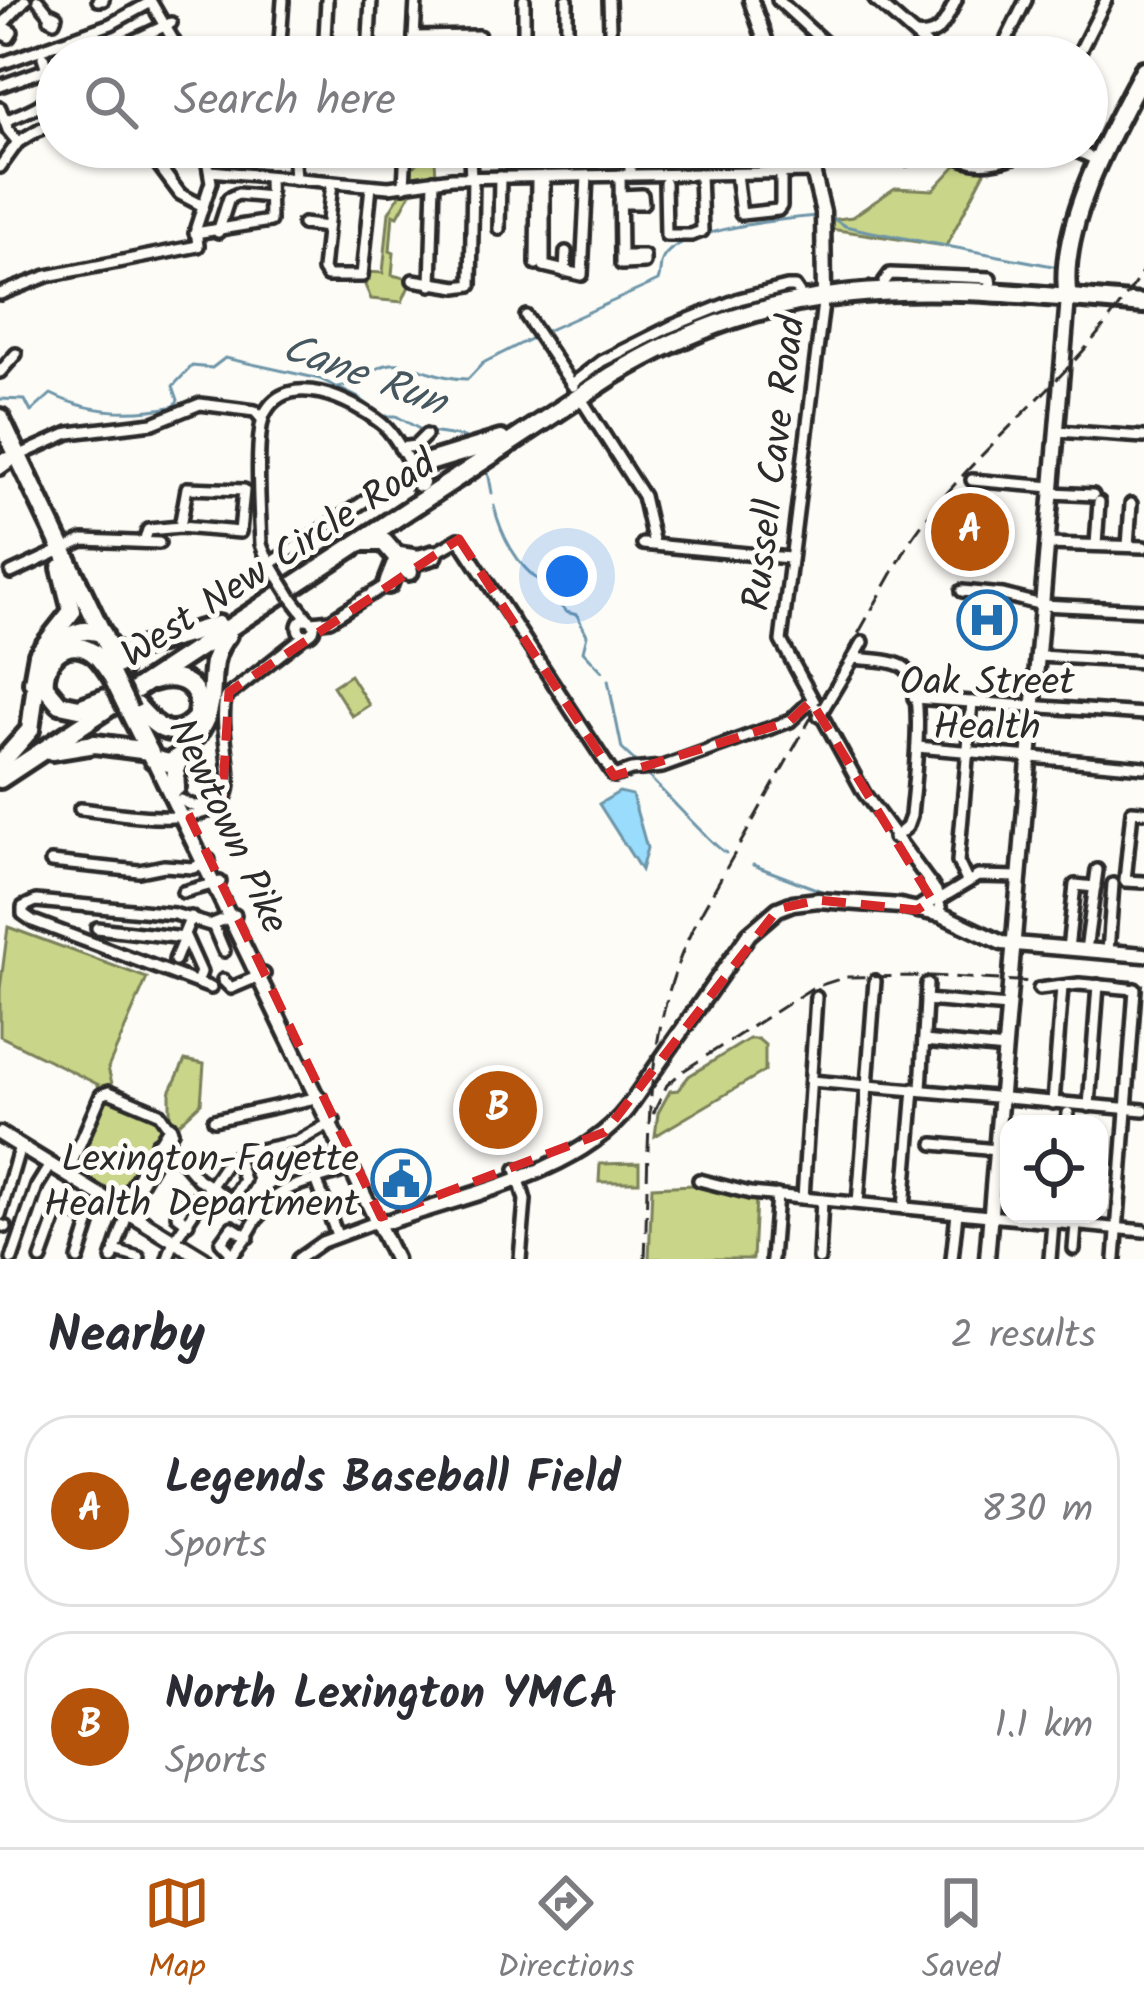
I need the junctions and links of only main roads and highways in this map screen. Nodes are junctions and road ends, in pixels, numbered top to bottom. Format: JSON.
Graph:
{"nodes":[{"id":1,"x":751,"y":0,"type":"edge"},
{"id":2,"x":764,"y":36,"type":"edge"},
{"id":3,"x":1144,"y":70,"type":"edge"},
{"id":4,"x":1144,"y":83,"type":"edge"},
{"id":5,"x":1108,"y":147,"type":"edge"},
{"id":6,"x":1108,"y":149,"type":"edge"},
{"id":7,"x":815,"y":168,"type":"edge"},
{"id":8,"x":1099,"y":168,"type":"edge"},
{"id":9,"x":824,"y":291,"type":"junction"},
{"id":10,"x":1069,"y":293,"type":"junction"},
{"id":11,"x":791,"y":298,"type":"junction"},
{"id":12,"x":1144,"y":300,"type":"edge"},
{"id":13,"x":576,"y":391,"type":"junction"},
{"id":14,"x":0,"y":418,"type":"edge"},
{"id":15,"x":0,"y":436,"type":"edge"},
{"id":16,"x":502,"y":440,"type":"junction"},
{"id":17,"x":8,"y":460,"type":"edge"},
{"id":18,"x":413,"y":474,"type":"junction"},
{"id":19,"x":354,"y":545,"type":"junction"},
{"id":20,"x":396,"y":551,"type":"junction"},
{"id":21,"x":433,"y":555,"type":"road end"},
{"id":22,"x":59,"y":556,"type":"junction"},
{"id":23,"x":388,"y":584,"type":"road end"},
{"id":24,"x":241,"y":621,"type":"junction"},
{"id":25,"x":218,"y":625,"type":"junction"},
{"id":26,"x":101,"y":637,"type":"junction"},
{"id":27,"x":125,"y":691,"type":"junction"},
{"id":28,"x":34,"y":700,"type":"junction"},
{"id":29,"x":161,"y":758,"type":"junction"},
{"id":30,"x":3,"y":771,"type":"edge"},
{"id":31,"x":178,"y":794,"type":"joint"},
{"id":32,"x":185,"y":818,"type":"junction"},
{"id":33,"x":932,"y":887,"type":"road end"},
{"id":34,"x":916,"y":910,"type":"junction"},
{"id":35,"x":1014,"y":944,"type":"junction"},
{"id":36,"x":1144,"y":955,"type":"edge"},
{"id":37,"x":1000,"y":1115,"type":"edge"},
{"id":38,"x":331,"y":1123,"type":"junction"},
{"id":39,"x":0,"y":1134,"type":"edge"},
{"id":40,"x":1000,"y":1154,"type":"edge"},
{"id":41,"x":380,"y":1220,"type":"junction"},
{"id":42,"x":204,"y":1259,"type":"edge"},
{"id":43,"x":398,"y":1259,"type":"edge"},
{"id":44,"x":987,"y":1259,"type":"edge"}],
"edges":[{"from":1,"to":2,"type":"main road"},
{"from":3,"to":5,"type":"highway"},
{"from":4,"to":6,"type":"highway"},
{"from":7,"to":9,"type":"main road","name":"Russell Cave Road"},
{"from":8,"to":10,"type":"highway"},
{"from":9,"to":10,"type":"highway","name":"West New Circle Road"},
{"from":9,"to":10,"type":"highway","name":"West New Circle Road"},
{"from":9,"to":11,"type":"highway","name":"West New Circle Road"},
{"from":10,"to":12,"type":"highway","name":"West New Circle Road"},
{"from":10,"to":35,"type":"main road"},
{"from":11,"to":13,"type":"highway","name":"West New Circle Road"},
{"from":11,"to":13,"type":"highway","name":"West New Circle Road"},
{"from":13,"to":16,"type":"highway","name":"West New Circle Road"},
{"from":13,"to":18,"type":"highway","name":"West New Circle Road"},
{"from":14,"to":17,"type":"highway","name":"Newtown Pike"},
{"from":15,"to":17,"type":"highway","name":"Newtown Pike"},
{"from":16,"to":18,"type":"highway"},
{"from":16,"to":18,"type":"highway","name":"West New Circle Road"},
{"from":17,"to":22,"type":"highway","name":"Newtown Pike"},
{"from":18,"to":19,"type":"highway","name":"West New Circle Road"},
{"from":18,"to":20,"type":"highway"},
{"from":18,"to":25,"type":"highway","name":"West New Circle Road"},
{"from":19,"to":20,"type":"highway"},
{"from":19,"to":24,"type":"highway","name":"West New Circle Road"},
{"from":20,"to":21,"type":"highway"},
{"from":20,"to":23,"type":"highway"},
{"from":22,"to":26,"type":"highway","name":"Newtown Pike"},
{"from":22,"to":28,"type":"highway"},
{"from":24,"to":27,"type":"highway","name":"West New Circle Road"},
{"from":24,"to":29,"type":"highway"},
{"from":25,"to":26,"type":"highway"},
{"from":25,"to":27,"type":"highway","name":"West New Circle Road"},
{"from":26,"to":27,"type":"highway","name":"Newtown Pike"},
{"from":26,"to":27,"type":"highway","name":"Newtown Pike"},
{"from":26,"to":28,"type":"highway"},
{"from":27,"to":29,"type":"highway","name":"Newtown Pike"},
{"from":27,"to":30,"type":"highway","name":"West New Circle Road"},
{"from":28,"to":30,"type":"highway"},
{"from":29,"to":30,"type":"highway"},
{"from":29,"to":31,"type":"highway"},
{"from":29,"to":32,"type":"main road","name":"Newtown Pike"},
{"from":31,"to":32,"type":"main road","name":"Newtown Pike"},
{"from":32,"to":38,"type":"main road","name":"Newtown Pike"},
{"from":33,"to":34,"type":"main road"},
{"from":34,"to":35,"type":"main road"},
{"from":34,"to":41,"type":"main road"},
{"from":35,"to":36,"type":"main road"},
{"from":35,"to":37,"type":"main road"},
{"from":38,"to":41,"type":"main road","name":"Newtown Pike"},
{"from":38,"to":41,"type":"main road","name":"Newtown Pike"},
{"from":39,"to":42,"type":"main road"},
{"from":40,"to":44,"type":"main road"},
{"from":41,"to":43,"type":"main road","name":"Newtown Pike"}]}
